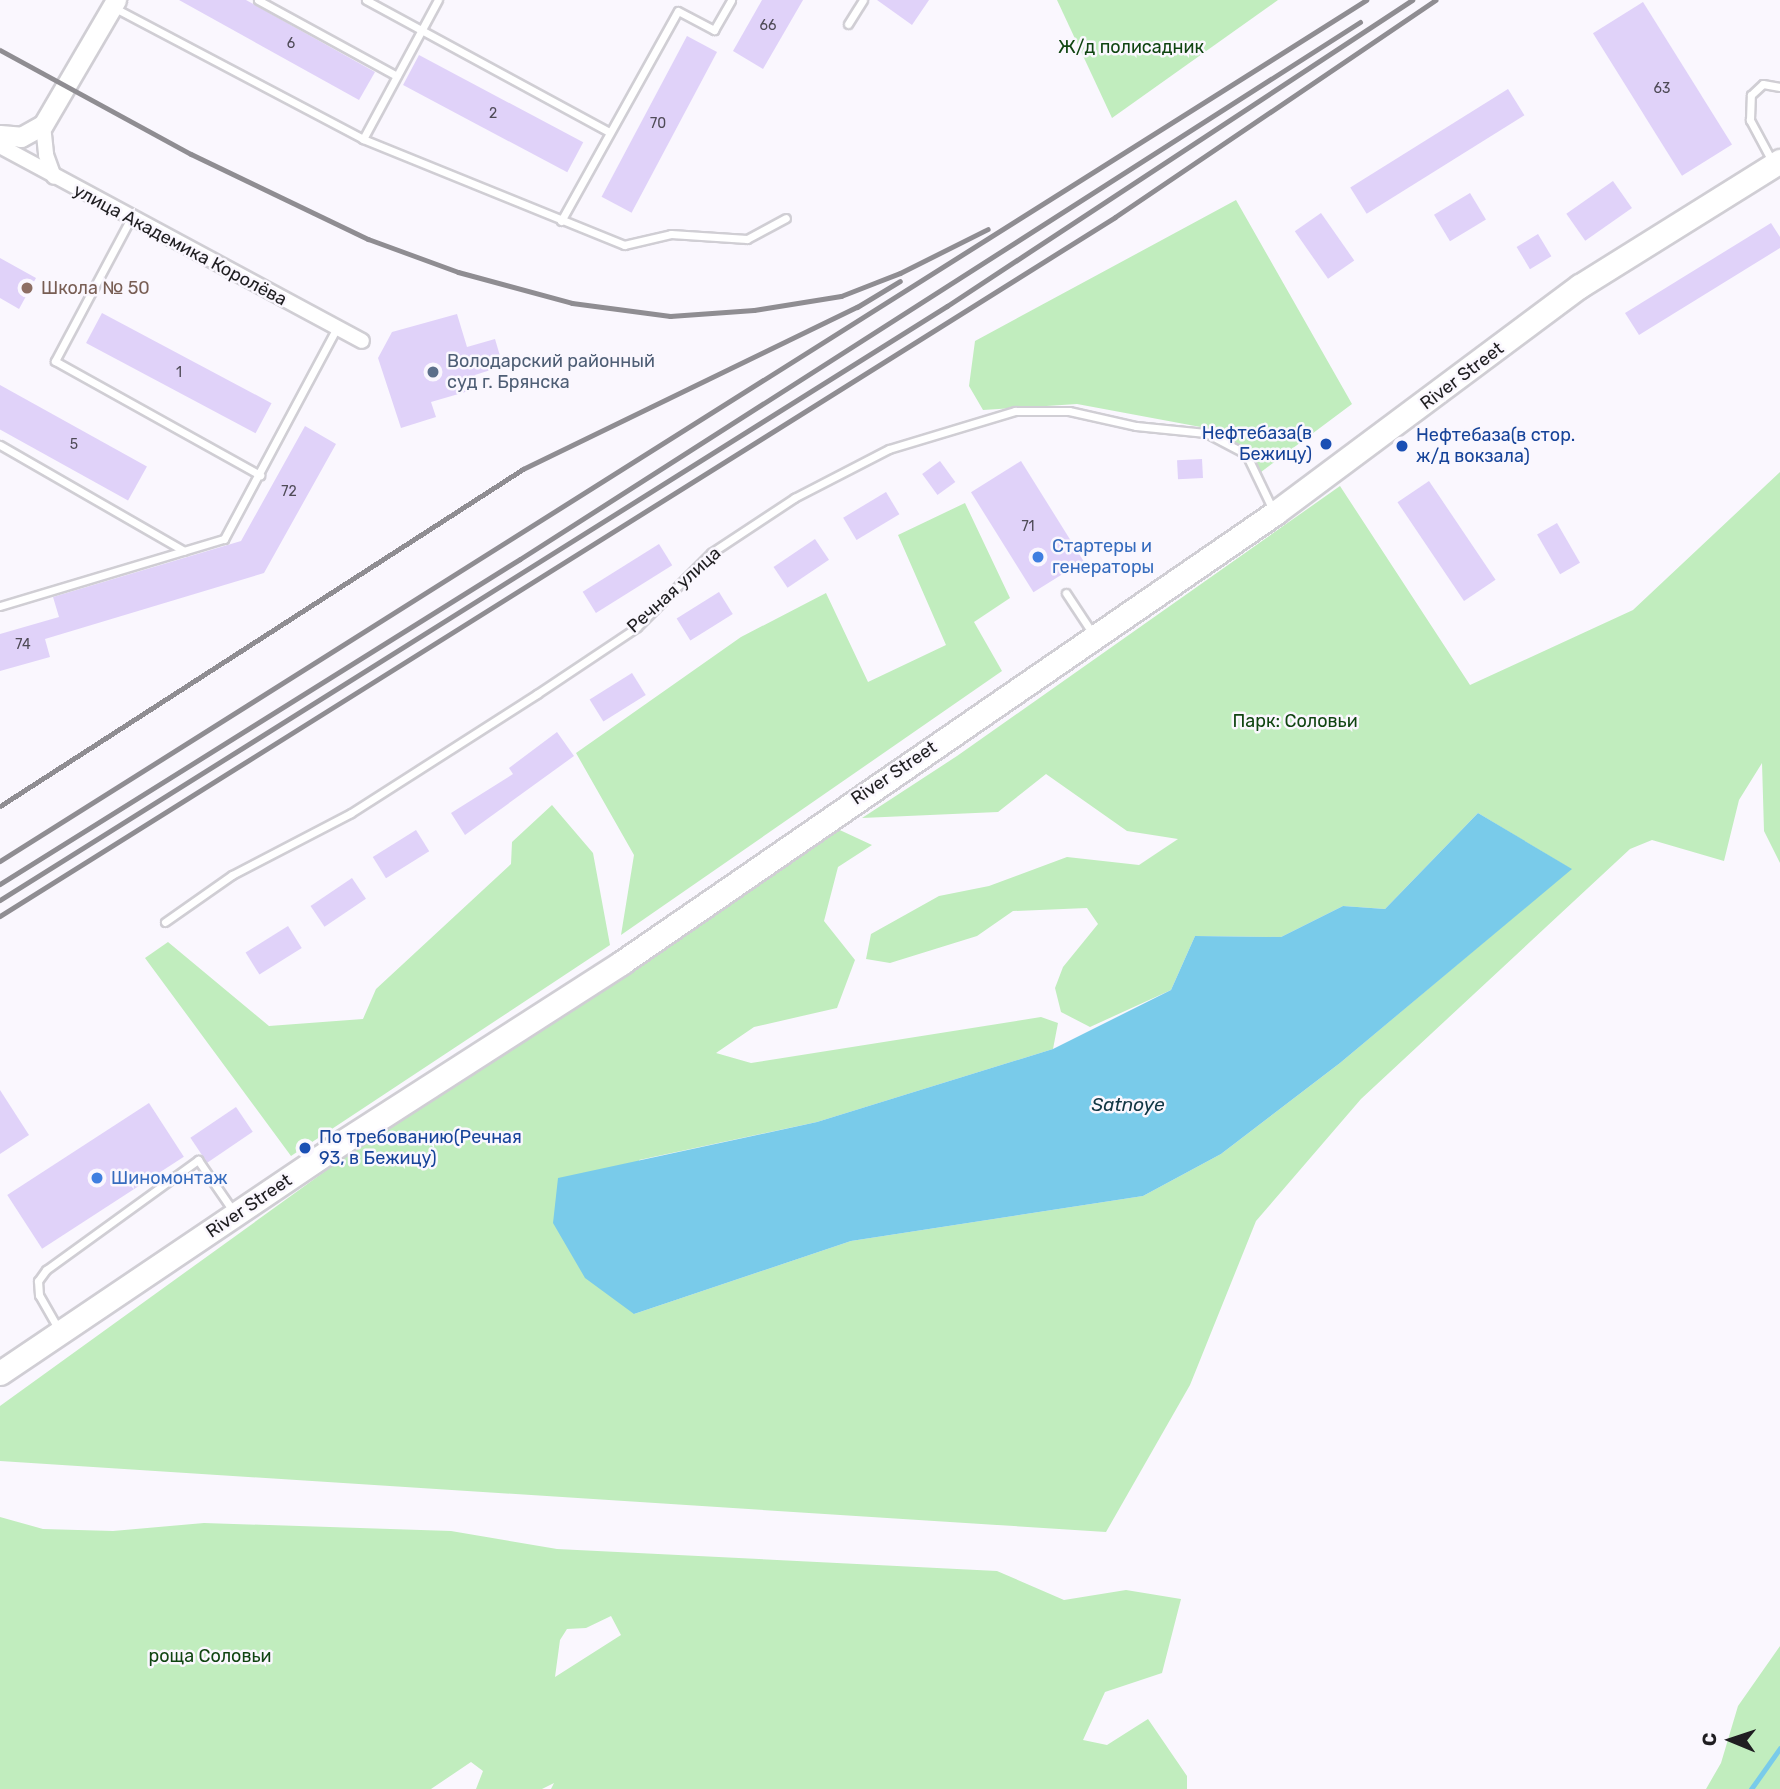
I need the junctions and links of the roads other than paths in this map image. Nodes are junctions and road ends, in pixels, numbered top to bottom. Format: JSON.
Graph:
{"nodes":[{"id":1,"x":258,"y":0,"type":"edge"},
{"id":2,"x":366,"y":0,"type":"edge"},
{"id":3,"x":438,"y":0,"type":"edge"},
{"id":4,"x":731,"y":0,"type":"edge"},
{"id":5,"x":863,"y":0,"type":"edge"},
{"id":6,"x":110,"y":2,"type":"edge"},
{"id":7,"x":848,"y":24,"type":"dead end"},
{"id":8,"x":422,"y":30,"type":"junction"},
{"id":9,"x":397,"y":76,"type":"junction"},
{"id":10,"x":1780,"y":88,"type":"edge"},
{"id":11,"x":43,"y":125,"type":"junction"},
{"id":12,"x":609,"y":132,"type":"junction"},
{"id":13,"x":0,"y":135,"type":"edge"},
{"id":14,"x":363,"y":139,"type":"junction"},
{"id":15,"x":0,"y":146,"type":"edge"},
{"id":16,"x":1777,"y":163,"type":"edge"},
{"id":17,"x":54,"y":177,"type":"junction"},
{"id":18,"x":131,"y":218,"type":"junction"},
{"id":19,"x":786,"y":218,"type":"dead end"},
{"id":20,"x":561,"y":222,"type":"junction"},
{"id":21,"x":336,"y":329,"type":"junction"},
{"id":22,"x":362,"y":341,"type":"dead end"},
{"id":23,"x":0,"y":445,"type":"edge"},
{"id":24,"x":260,"y":475,"type":"junction"},
{"id":25,"x":1275,"y":513,"type":"junction"},
{"id":26,"x":184,"y":551,"type":"junction"},
{"id":27,"x":1066,"y":593,"type":"dead end"},
{"id":28,"x":0,"y":606,"type":"edge"},
{"id":29,"x":1094,"y":635,"type":"junction"},
{"id":30,"x":165,"y":922,"type":"dead end"},
{"id":31,"x":236,"y":1215,"type":"junction"},
{"id":32,"x":60,"y":1332,"type":"junction"},
{"id":33,"x":0,"y":1373,"type":"edge"}],
"edges":[{"from":1,"to":9,"type":"lane"},
{"from":2,"to":8,"type":"lane"},
{"from":3,"to":8,"type":"lane"},
{"from":4,"to":12,"type":"lane"},
{"from":5,"to":7,"type":"lane"},
{"from":6,"to":11,"type":"main road"},
{"from":6,"to":14,"type":"lane"},
{"from":8,"to":9,"type":"lane"},
{"from":8,"to":12,"type":"lane"},
{"from":9,"to":14,"type":"lane"},
{"from":10,"to":16,"type":"lane"},
{"from":11,"to":13,"type":"main road"},
{"from":11,"to":17,"type":"street"},
{"from":12,"to":20,"type":"lane"},
{"from":14,"to":20,"type":"lane"},
{"from":15,"to":17,"type":"street","name":"улица Академика Королёва"},
{"from":16,"to":25,"type":"main road","name":"River Street"},
{"from":17,"to":18,"type":"street","name":"улица Академика Королёва"},
{"from":18,"to":21,"type":"street","name":"улица Академика Королёва"},
{"from":18,"to":24,"type":"lane"},
{"from":19,"to":20,"type":"lane"},
{"from":21,"to":22,"type":"street","name":"улица Академика Королёва"},
{"from":21,"to":24,"type":"lane"},
{"from":23,"to":26,"type":"lane"},
{"from":24,"to":26,"type":"lane"},
{"from":25,"to":29,"type":"main road","name":"River Street"},
{"from":25,"to":30,"type":"lane","name":"Речная улица"},
{"from":26,"to":28,"type":"lane"},
{"from":27,"to":29,"type":"lane"},
{"from":29,"to":31,"type":"main road","name":"River Street"},
{"from":31,"to":32,"type":"main road","name":"River Street"},
{"from":31,"to":32,"type":"lane"},
{"from":32,"to":33,"type":"main road","name":"River Street"}]}
